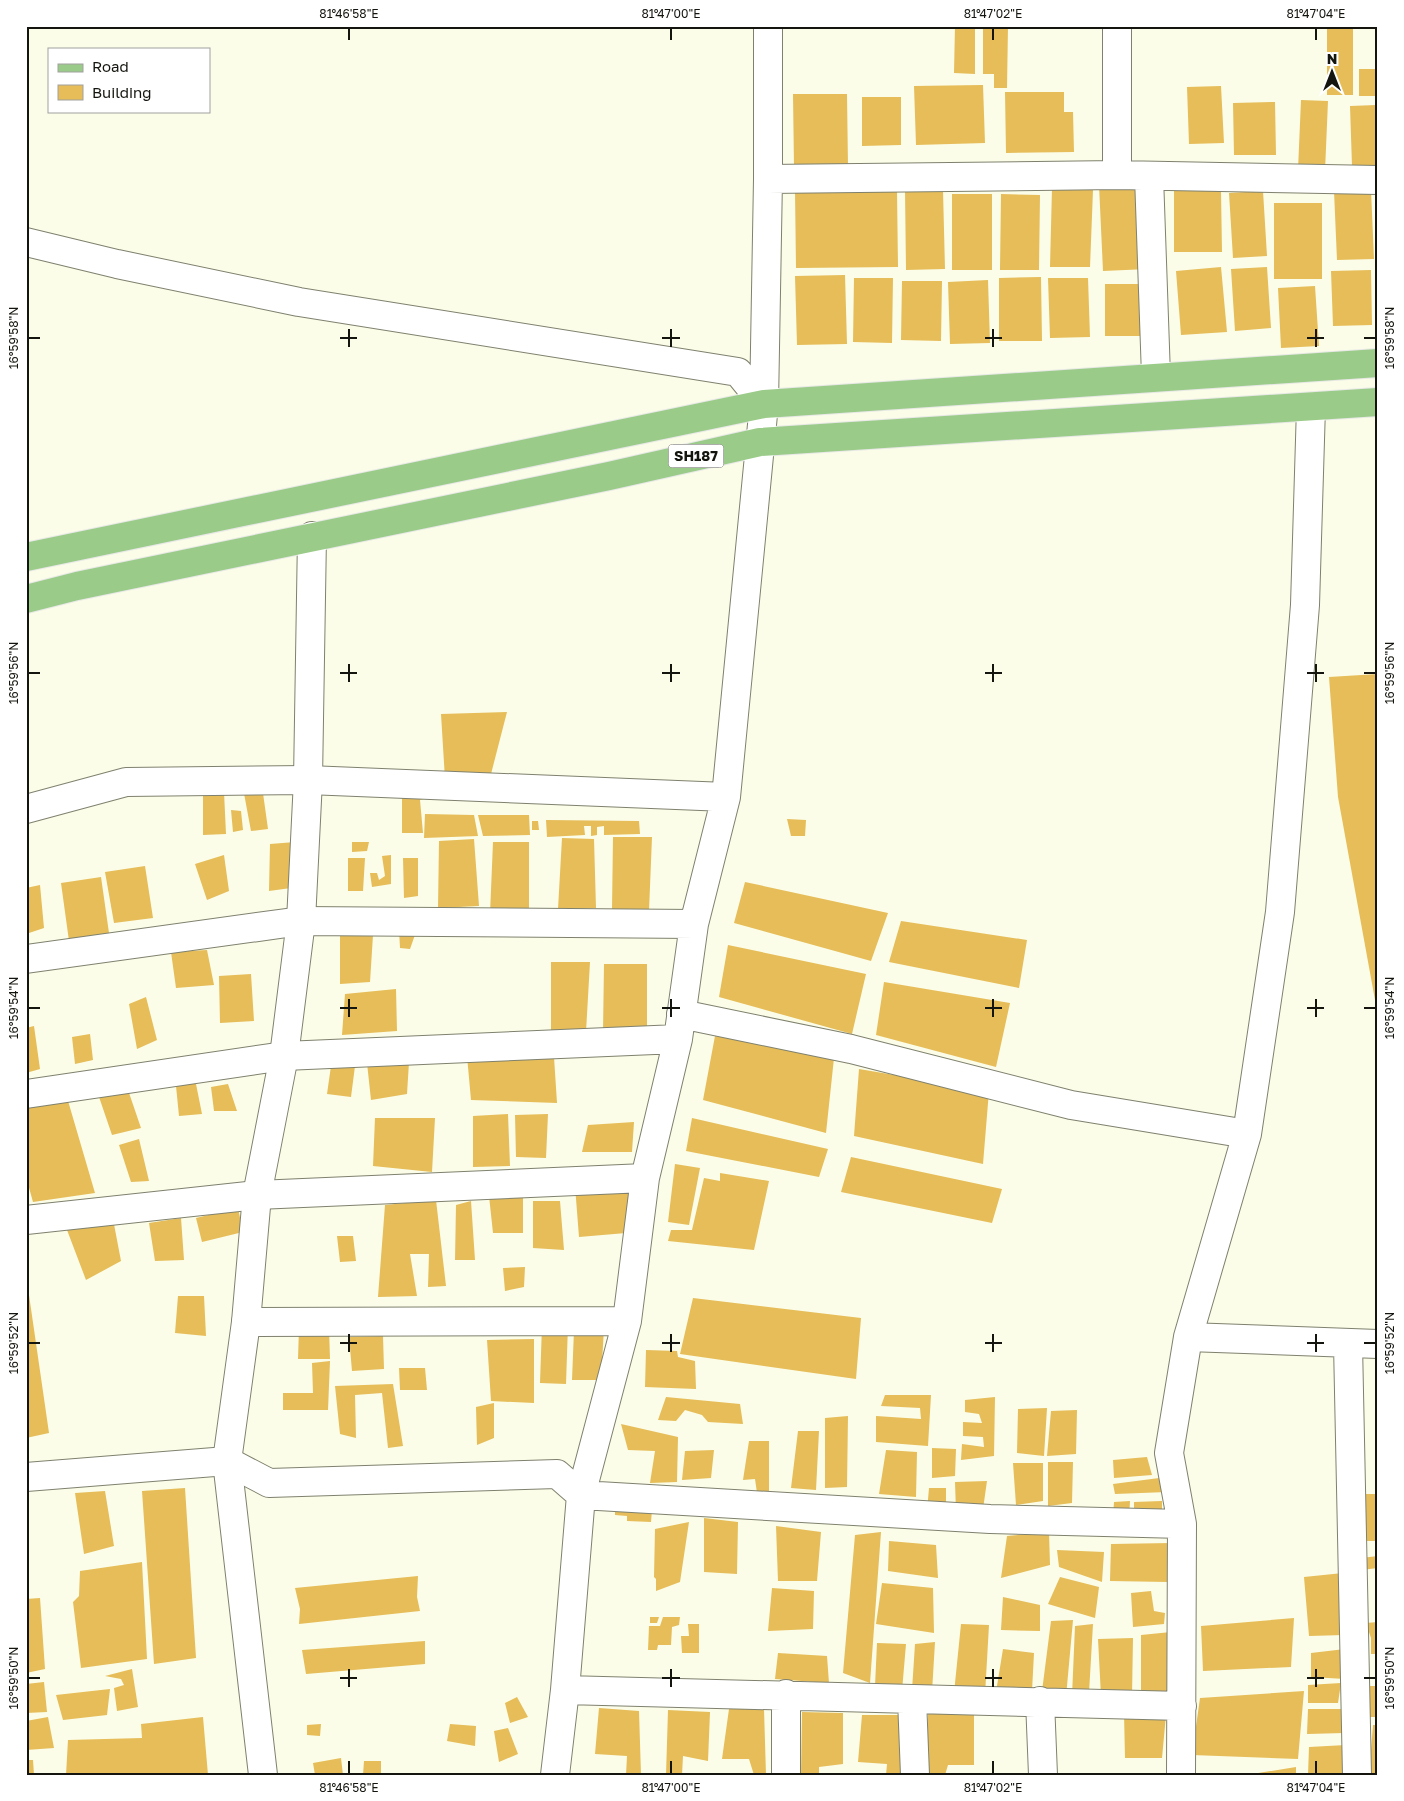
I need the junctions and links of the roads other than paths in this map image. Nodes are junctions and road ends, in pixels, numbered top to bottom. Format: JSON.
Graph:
{"nodes":[{"id":1,"x":768,"y":26,"type":"edge"},
{"id":2,"x":1118,"y":26,"type":"edge"},
{"id":3,"x":1117,"y":175,"type":"junction"},
{"id":4,"x":1149,"y":176,"type":"junction"},
{"id":5,"x":768,"y":179,"type":"junction"},
{"id":6,"x":1378,"y":180,"type":"edge"},
{"id":7,"x":26,"y":242,"type":"edge"},
{"id":8,"x":1378,"y":363,"type":"edge"},
{"id":9,"x":1156,"y":376,"type":"junction"},
{"id":10,"x":1378,"y":402,"type":"edge"},
{"id":11,"x":764,"y":404,"type":"junction"},
{"id":12,"x":1311,"y":407,"type":"junction"},
{"id":13,"x":760,"y":442,"type":"junction"},
{"id":14,"x":312,"y":536,"type":"junction"},
{"id":15,"x":26,"y":557,"type":"edge"},
{"id":16,"x":26,"y":598,"type":"edge"},
{"id":17,"x":308,"y":780,"type":"junction"},
{"id":18,"x":726,"y":797,"type":"junction"},
{"id":19,"x":26,"y":810,"type":"edge"},
{"id":20,"x":301,"y":921,"type":"junction"},
{"id":21,"x":694,"y":924,"type":"junction"},
{"id":22,"x":26,"y":959,"type":"edge"},
{"id":23,"x":680,"y":1026,"type":"junction"},
{"id":24,"x":284,"y":1056,"type":"junction"},
{"id":25,"x":26,"y":1094,"type":"edge"},
{"id":26,"x":1247,"y":1134,"type":"junction"},
{"id":27,"x":645,"y":1178,"type":"junction"},
{"id":28,"x":257,"y":1194,"type":"junction"},
{"id":29,"x":26,"y":1220,"type":"edge"},
{"id":30,"x":627,"y":1321,"type":"junction"},
{"id":31,"x":246,"y":1322,"type":"junction"},
{"id":32,"x":1188,"y":1337,"type":"junction"},
{"id":33,"x":1348,"y":1344,"type":"junction"},
{"id":34,"x":1378,"y":1344,"type":"edge"},
{"id":35,"x":227,"y":1461,"type":"junction"},
{"id":36,"x":26,"y":1477,"type":"edge"},
{"id":37,"x":581,"y":1495,"type":"junction"},
{"id":38,"x":1182,"y":1524,"type":"junction"},
{"id":39,"x":565,"y":1690,"type":"junction"},
{"id":40,"x":786,"y":1694,"type":"junction"},
{"id":41,"x":912,"y":1698,"type":"junction"},
{"id":42,"x":1040,"y":1701,"type":"junction"},
{"id":43,"x":1182,"y":1706,"type":"junction"},
{"id":44,"x":264,"y":1775,"type":"edge"},
{"id":45,"x":555,"y":1775,"type":"edge"},
{"id":46,"x":786,"y":1775,"type":"edge"},
{"id":47,"x":915,"y":1775,"type":"edge"},
{"id":48,"x":1043,"y":1775,"type":"edge"},
{"id":49,"x":1181,"y":1775,"type":"edge"},
{"id":50,"x":1357,"y":1775,"type":"edge"}],
"edges":[{"from":1,"to":5,"type":"street"},
{"from":2,"to":3,"type":"street"},
{"from":3,"to":4,"type":"street"},
{"from":3,"to":5,"type":"street"},
{"from":4,"to":6,"type":"street"},
{"from":4,"to":9,"type":"street"},
{"from":5,"to":11,"type":"street"},
{"from":7,"to":11,"type":"street"},
{"from":8,"to":9,"type":"main road","number":"SH187"},
{"from":9,"to":11,"type":"main road","number":"SH187"},
{"from":10,"to":12,"type":"main road","number":"SH187"},
{"from":11,"to":13,"type":"street"},
{"from":11,"to":15,"type":"main road","number":"SH187"},
{"from":12,"to":13,"type":"main road","number":"SH187"},
{"from":12,"to":26,"type":"street"},
{"from":13,"to":14,"type":"main road","number":"SH187"},
{"from":13,"to":18,"type":"street"},
{"from":14,"to":16,"type":"main road","number":"SH187"},
{"from":14,"to":17,"type":"street"},
{"from":17,"to":18,"type":"street"},
{"from":17,"to":19,"type":"street"},
{"from":17,"to":20,"type":"street"},
{"from":18,"to":21,"type":"street"},
{"from":20,"to":21,"type":"street"},
{"from":20,"to":22,"type":"street"},
{"from":20,"to":24,"type":"street"},
{"from":21,"to":23,"type":"street"},
{"from":23,"to":24,"type":"street"},
{"from":23,"to":26,"type":"street"},
{"from":23,"to":27,"type":"street"},
{"from":24,"to":25,"type":"street"},
{"from":24,"to":28,"type":"street"},
{"from":26,"to":32,"type":"street"},
{"from":27,"to":28,"type":"street"},
{"from":27,"to":30,"type":"street"},
{"from":28,"to":29,"type":"street"},
{"from":28,"to":31,"type":"street"},
{"from":30,"to":31,"type":"street"},
{"from":30,"to":37,"type":"street"},
{"from":31,"to":35,"type":"street"},
{"from":32,"to":33,"type":"street"},
{"from":32,"to":38,"type":"street"},
{"from":33,"to":34,"type":"street"},
{"from":33,"to":50,"type":"street"},
{"from":35,"to":36,"type":"street"},
{"from":35,"to":37,"type":"street"},
{"from":35,"to":44,"type":"street"},
{"from":37,"to":38,"type":"street"},
{"from":37,"to":39,"type":"street"},
{"from":38,"to":43,"type":"street"},
{"from":39,"to":40,"type":"street"},
{"from":39,"to":45,"type":"street"},
{"from":40,"to":41,"type":"street"},
{"from":40,"to":46,"type":"street"},
{"from":41,"to":42,"type":"street"},
{"from":41,"to":47,"type":"street"},
{"from":42,"to":43,"type":"street"},
{"from":42,"to":48,"type":"street"},
{"from":43,"to":49,"type":"street"}]}
